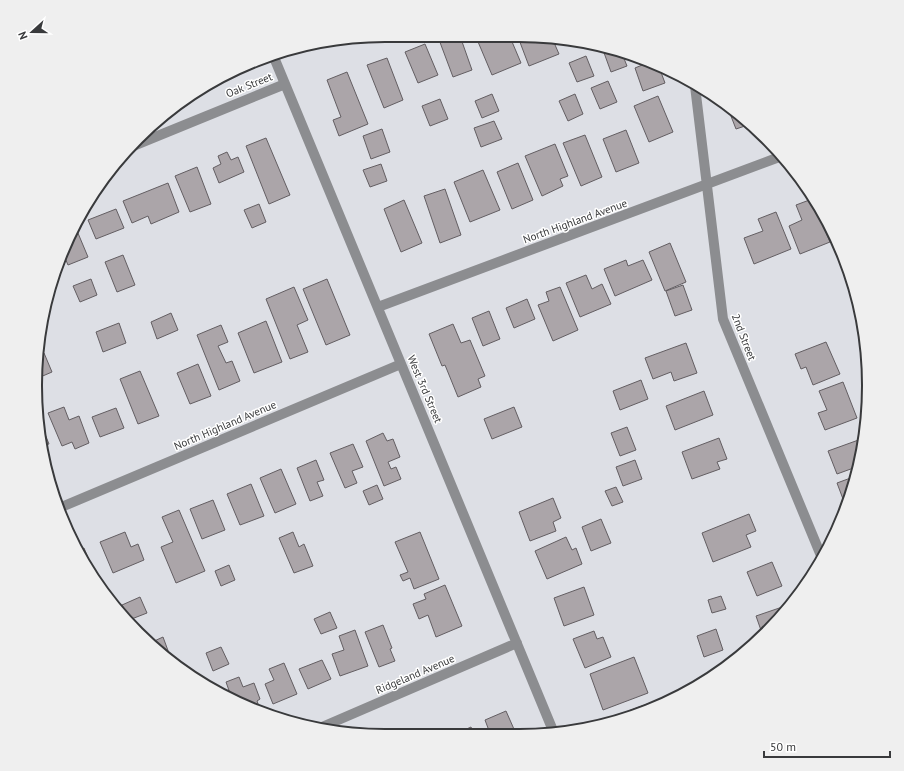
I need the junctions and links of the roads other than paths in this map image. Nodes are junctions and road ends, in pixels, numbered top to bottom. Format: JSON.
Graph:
{"nodes":[{"id":1,"x":275,"y":60,"type":"edge"},
{"id":2,"x":285,"y":84,"type":"junction"},
{"id":3,"x":696,"y":92,"type":"edge"},
{"id":4,"x":145,"y":141,"type":"edge"},
{"id":5,"x":776,"y":158,"type":"edge"},
{"id":6,"x":707,"y":184,"type":"junction"},
{"id":7,"x":378,"y":307,"type":"junction"},
{"id":8,"x":401,"y":364,"type":"junction"},
{"id":9,"x":64,"y":506,"type":"edge"},
{"id":10,"x":819,"y":551,"type":"edge"},
{"id":11,"x":517,"y":643,"type":"junction"},
{"id":12,"x":329,"y":724,"type":"edge"},
{"id":13,"x":552,"y":727,"type":"edge"}],
"edges":[{"from":1,"to":2,"type":"street","name":"West 3rd Street"},
{"from":2,"to":4,"type":"street","name":"Oak Street"},
{"from":2,"to":7,"type":"street","name":"West 3rd Street"},
{"from":3,"to":6,"type":"street","name":"2nd Street"},
{"from":5,"to":6,"type":"street","name":"North Highland Avenue"},
{"from":6,"to":7,"type":"street","name":"North Highland Avenue"},
{"from":6,"to":10,"type":"street","name":"2nd Street"},
{"from":7,"to":8,"type":"street","name":"West 3rd Street"},
{"from":8,"to":9,"type":"street","name":"North Highland Avenue"},
{"from":8,"to":11,"type":"street","name":"West 3rd Street"},
{"from":11,"to":12,"type":"street","name":"Ridgeland Avenue"},
{"from":11,"to":13,"type":"street","name":"West 3rd Street"}]}
